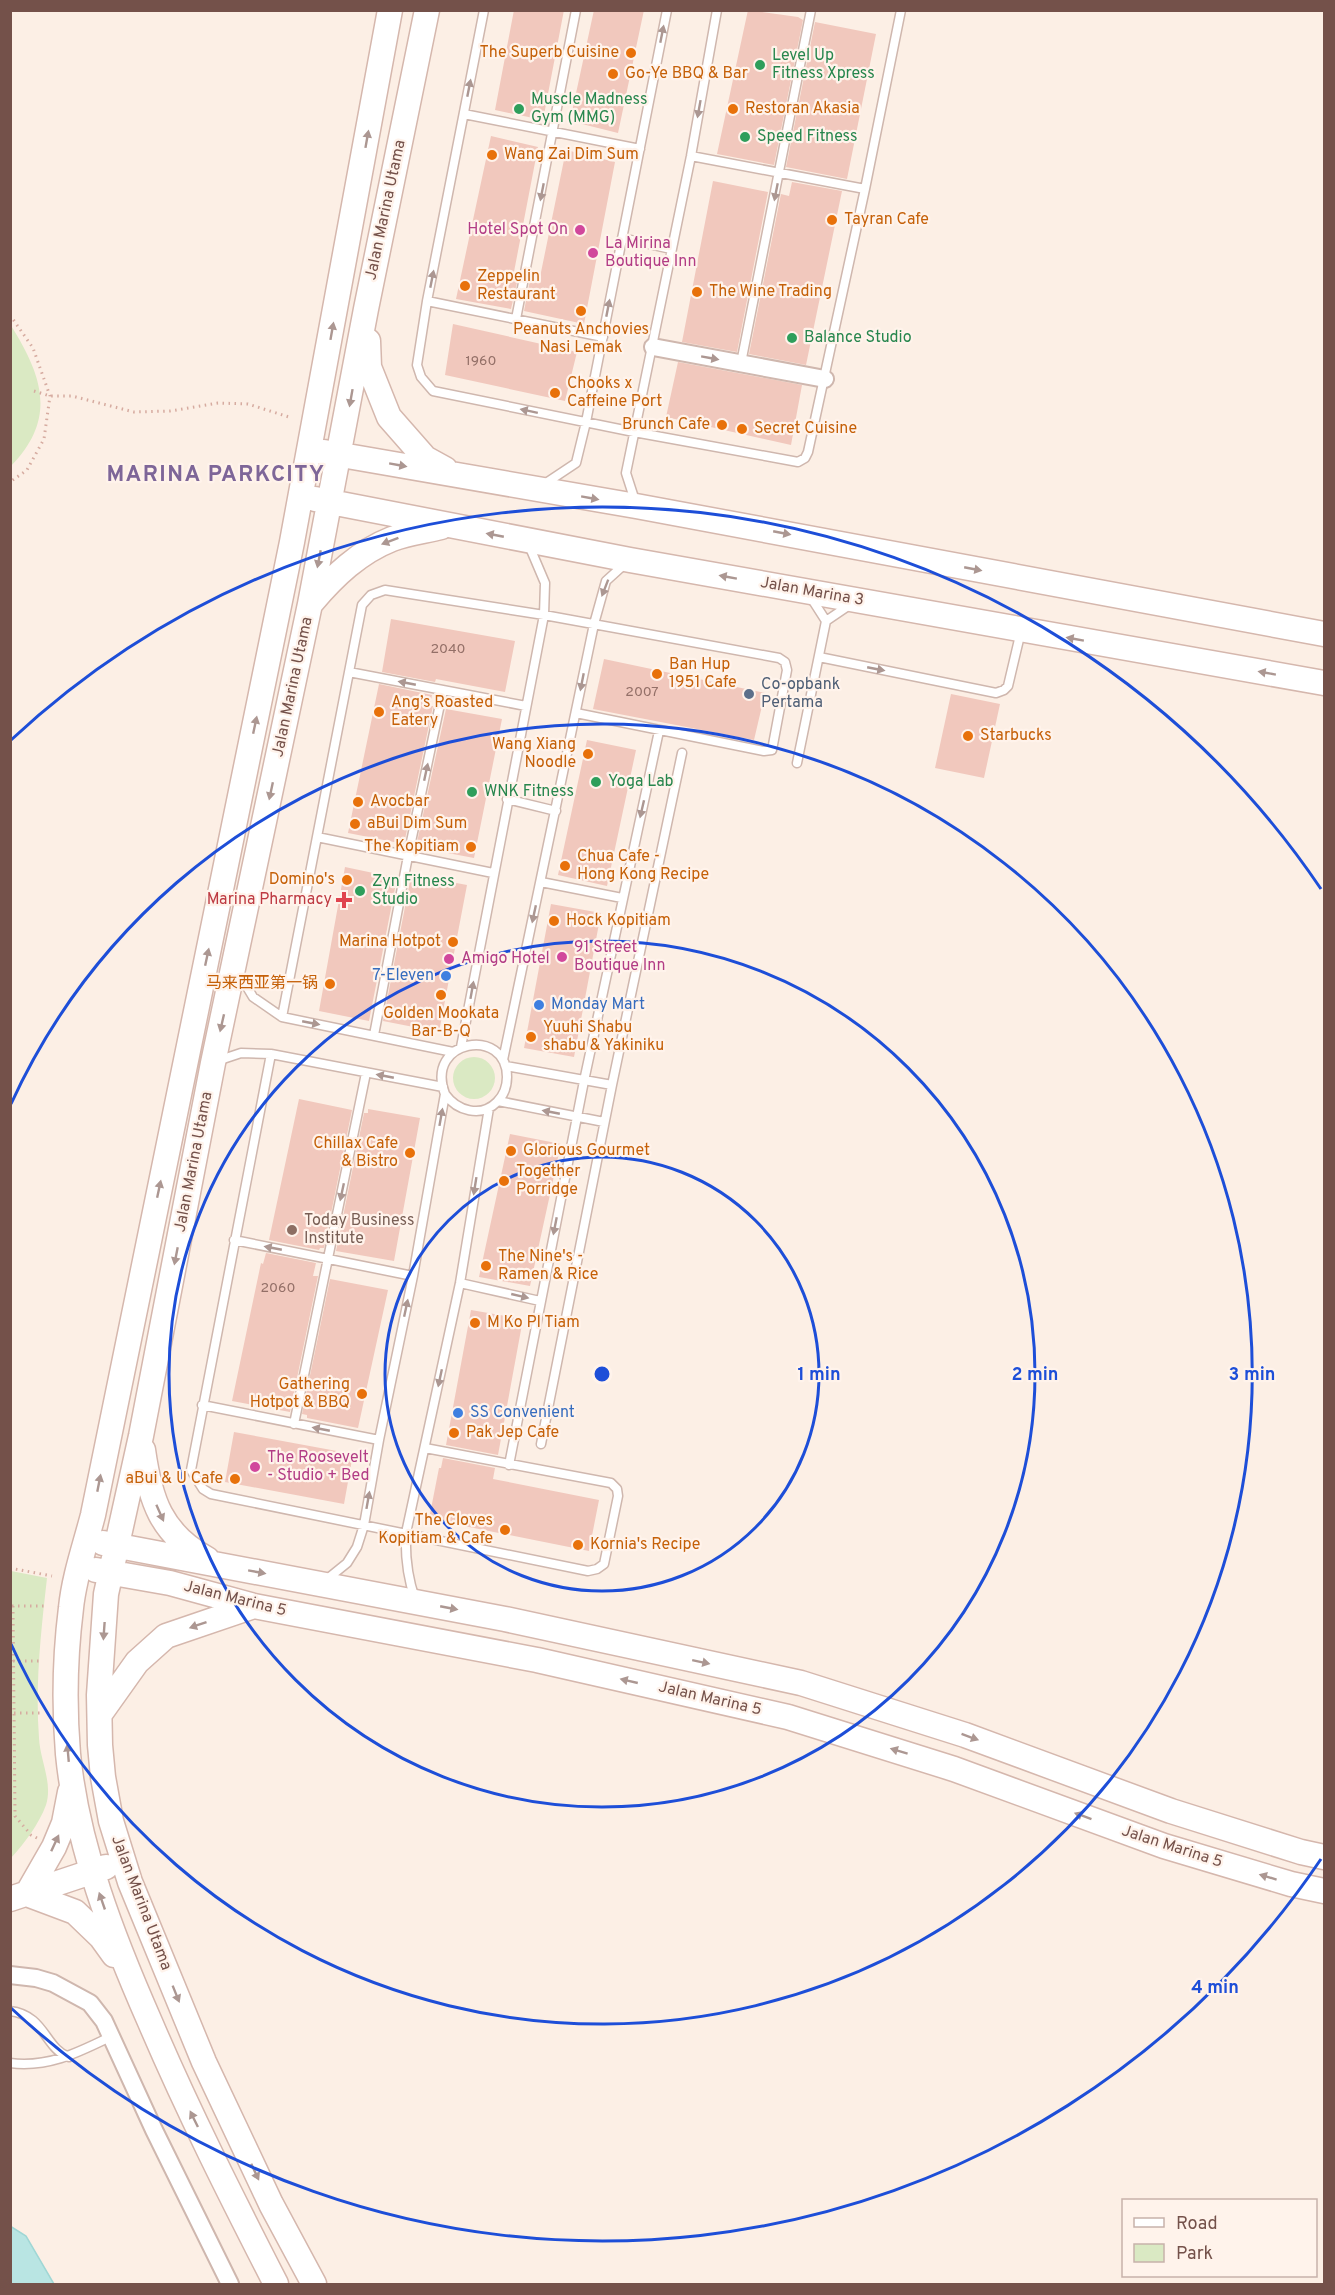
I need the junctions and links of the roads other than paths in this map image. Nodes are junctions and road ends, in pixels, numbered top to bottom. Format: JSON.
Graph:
{"nodes":[{"id":1,"x":390,"y":10,"type":"edge"},
{"id":2,"x":427,"y":10,"type":"edge"},
{"id":3,"x":484,"y":10,"type":"edge"},
{"id":4,"x":576,"y":10,"type":"edge"},
{"id":5,"x":667,"y":10,"type":"edge"},
{"id":6,"x":717,"y":10,"type":"edge"},
{"id":7,"x":811,"y":10,"type":"edge"},
{"id":8,"x":901,"y":10,"type":"edge"},
{"id":9,"x":464,"y":114,"type":"junction"},
{"id":10,"x":554,"y":132,"type":"junction"},
{"id":11,"x":639,"y":148,"type":"junction"},
{"id":12,"x":691,"y":156,"type":"junction"},
{"id":13,"x":780,"y":172,"type":"junction"},
{"id":14,"x":865,"y":189,"type":"junction"},
{"id":15,"x":622,"y":238,"type":"junction"},
{"id":16,"x":671,"y":249,"type":"junction"},
{"id":17,"x":428,"y":301,"type":"junction"},
{"id":18,"x":366,"y":309,"type":"junction"},
{"id":19,"x":516,"y":320,"type":"junction"},
{"id":20,"x":603,"y":337,"type":"junction"},
{"id":21,"x":653,"y":347,"type":"junction"},
{"id":22,"x":741,"y":363,"type":"junction"},
{"id":23,"x":825,"y":379,"type":"junction"},
{"id":24,"x":586,"y":423,"type":"junction"},
{"id":25,"x":634,"y":432,"type":"junction"},
{"id":26,"x":310,"y":450,"type":"junction"},
{"id":27,"x":340,"y":455,"type":"junction"},
{"id":28,"x":457,"y":475,"type":"junction"},
{"id":29,"x":537,"y":489,"type":"junction"},
{"id":30,"x":301,"y":497,"type":"junction"},
{"id":31,"x":330,"y":502,"type":"junction"},
{"id":32,"x":636,"y":506,"type":"junction"},
{"id":33,"x":447,"y":526,"type":"junction"},
{"id":34,"x":526,"y":541,"type":"junction"},
{"id":35,"x":630,"y":560,"type":"junction"},
{"id":36,"x":807,"y":591,"type":"junction"},
{"id":37,"x":856,"y":600,"type":"junction"},
{"id":38,"x":310,"y":604,"type":"junction"},
{"id":39,"x":544,"y":615,"type":"junction"},
{"id":40,"x":826,"y":621,"type":"junction"},
{"id":41,"x":594,"y":624,"type":"junction"},
{"id":42,"x":1022,"y":630,"type":"junction"},
{"id":43,"x":1324,"y":634,"type":"edge"},
{"id":44,"x":819,"y":657,"type":"junction"},
{"id":45,"x":349,"y":672,"type":"junction"},
{"id":46,"x":1324,"y":683,"type":"edge"},
{"id":47,"x":443,"y":690,"type":"junction"},
{"id":48,"x":526,"y":706,"type":"junction"},
{"id":49,"x":576,"y":713,"type":"junction"},
{"id":50,"x":659,"y":731,"type":"junction"},
{"id":51,"x":682,"y":753,"type":"dead end"},
{"id":52,"x":797,"y":763,"type":"dead end"},
{"id":53,"x":507,"y":799,"type":"junction"},
{"id":54,"x":556,"y":811,"type":"junction"},
{"id":55,"x":317,"y":837,"type":"junction"},
{"id":56,"x":408,"y":856,"type":"junction"},
{"id":57,"x":493,"y":873,"type":"junction"},
{"id":58,"x":541,"y":882,"type":"junction"},
{"id":59,"x":622,"y":898,"type":"junction"},
{"id":60,"x":235,"y":967,"type":"junction"},
{"id":61,"x":282,"y":1017,"type":"junction"},
{"id":62,"x":374,"y":1035,"type":"junction"},
{"id":63,"x":457,"y":1050,"type":"junction"},
{"id":64,"x":272,"y":1053,"type":"junction"},
{"id":65,"x":213,"y":1063,"type":"junction"},
{"id":66,"x":504,"y":1063,"type":"junction"},
{"id":67,"x":366,"y":1072,"type":"junction"},
{"id":68,"x":584,"y":1081,"type":"junction"},
{"id":69,"x":612,"y":1085,"type":"junction"},
{"id":70,"x":444,"y":1090,"type":"junction"},
{"id":71,"x":498,"y":1101,"type":"junction"},
{"id":72,"x":489,"y":1108,"type":"junction"},
{"id":73,"x":577,"y":1117,"type":"junction"},
{"id":74,"x":604,"y":1122,"type":"junction"},
{"id":75,"x":234,"y":1240,"type":"junction"},
{"id":76,"x":328,"y":1259,"type":"junction"},
{"id":77,"x":413,"y":1276,"type":"junction"},
{"id":78,"x":460,"y":1282,"type":"junction"},
{"id":79,"x":540,"y":1301,"type":"junction"},
{"id":80,"x":202,"y":1405,"type":"junction"},
{"id":81,"x":294,"y":1424,"type":"junction"},
{"id":82,"x":141,"y":1436,"type":"junction"},
{"id":83,"x":379,"y":1440,"type":"junction"},
{"id":84,"x":541,"y":1444,"type":"dead end"},
{"id":85,"x":425,"y":1448,"type":"junction"},
{"id":86,"x":509,"y":1465,"type":"junction"},
{"id":87,"x":364,"y":1525,"type":"junction"},
{"id":88,"x":406,"y":1533,"type":"junction"},
{"id":89,"x":86,"y":1540,"type":"junction"},
{"id":90,"x":117,"y":1546,"type":"junction"},
{"id":91,"x":218,"y":1565,"type":"junction"},
{"id":92,"x":79,"y":1567,"type":"junction"},
{"id":93,"x":111,"y":1573,"type":"junction"},
{"id":94,"x":321,"y":1583,"type":"junction"},
{"id":95,"x":416,"y":1602,"type":"junction"},
{"id":96,"x":254,"y":1606,"type":"junction"},
{"id":97,"x":100,"y":1714,"type":"junction"},
{"id":98,"x":72,"y":1784,"type":"junction"},
{"id":99,"x":1324,"y":1857,"type":"edge"},
{"id":100,"x":123,"y":1862,"type":"junction"},
{"id":101,"x":92,"y":1872,"type":"junction"},
{"id":102,"x":1324,"y":1891,"type":"edge"},
{"id":103,"x":19,"y":1897,"type":"edge"},
{"id":104,"x":10,"y":1975,"type":"edge"},
{"id":105,"x":131,"y":1981,"type":"junction"},
{"id":106,"x":10,"y":2011,"type":"edge"},
{"id":107,"x":112,"y":2036,"type":"junction"},
{"id":108,"x":69,"y":2057,"type":"junction"},
{"id":109,"x":10,"y":2063,"type":"edge"},
{"id":110,"x":230,"y":2284,"type":"edge"},
{"id":111,"x":276,"y":2284,"type":"edge"},
{"id":112,"x":314,"y":2284,"type":"edge"}],
"edges":[{"from":26,"to":1,"type":"main road","name":"Jalan Marina Utama","one_way":true},
{"from":2,"to":18,"type":"main road","name":"Jalan Marina Utama"},
{"from":9,"to":3,"type":"lane","one_way":true},
{"from":4,"to":10,"type":"lane"},
{"from":11,"to":5,"type":"lane","one_way":true},
{"from":6,"to":12,"type":"lane","one_way":true},
{"from":7,"to":13,"type":"lane"},
{"from":8,"to":14,"type":"lane"},
{"from":9,"to":10,"type":"lane"},
{"from":17,"to":9,"type":"lane","one_way":true},
{"from":10,"to":11,"type":"lane"},
{"from":10,"to":19,"type":"lane","one_way":true},
{"from":11,"to":15,"type":"lane"},
{"from":12,"to":13,"type":"lane"},
{"from":12,"to":16,"type":"lane"},
{"from":13,"to":14,"type":"lane"},
{"from":13,"to":22,"type":"lane","one_way":true},
{"from":14,"to":23,"type":"lane"},
{"from":15,"to":16,"type":"lane"},
{"from":20,"to":15,"type":"lane","one_way":true},
{"from":16,"to":21,"type":"lane"},
{"from":17,"to":19,"type":"lane"},
{"from":24,"to":17,"type":"lane","one_way":true},
{"from":18,"to":27,"type":"main road","name":"Jalan Marina Utama","one_way":true},
{"from":18,"to":28,"type":"main road"},
{"from":19,"to":20,"type":"lane"},
{"from":20,"to":24,"type":"lane"},
{"from":21,"to":22,"type":"street","one_way":true},
{"from":21,"to":25,"type":"lane"},
{"from":22,"to":23,"type":"street"},
{"from":23,"to":25,"type":"lane"},
{"from":24,"to":25,"type":"lane"},
{"from":24,"to":29,"type":"lane"},
{"from":25,"to":32,"type":"lane"},
{"from":26,"to":27,"type":"main road"},
{"from":26,"to":30,"type":"main road","name":"Jalan Marina Utama"},
{"from":27,"to":28,"type":"main road","one_way":true},
{"from":27,"to":31,"type":"main road","name":"Jalan Marina Utama"},
{"from":28,"to":29,"type":"main road"},
{"from":29,"to":32,"type":"main road","one_way":true},
{"from":30,"to":31,"type":"main road","name":"Jalan Marina 3"},
{"from":89,"to":30,"type":"main road","name":"Jalan Marina Utama","one_way":true},
{"from":31,"to":33,"type":"main road","name":"Jalan Marina 3"},
{"from":31,"to":38,"type":"main road","name":"Jalan Marina Utama","one_way":true},
{"from":32,"to":43,"type":"main road","one_way":true},
{"from":34,"to":33,"type":"main road","name":"Jalan Marina 3","one_way":true},
{"from":33,"to":38,"type":"main road","one_way":true},
{"from":34,"to":35,"type":"main road","name":"Jalan Marina 3"},
{"from":34,"to":39,"type":"lane"},
{"from":36,"to":35,"type":"main road","name":"Jalan Marina 3","one_way":true},
{"from":35,"to":41,"type":"lane","one_way":true},
{"from":36,"to":37,"type":"main road","name":"Jalan Marina 3"},
{"from":36,"to":40,"type":"lane"},
{"from":37,"to":40,"type":"lane"},
{"from":37,"to":42,"type":"main road","name":"Jalan Marina 3"},
{"from":38,"to":60,"type":"main road","name":"Jalan Marina Utama","one_way":true},
{"from":39,"to":41,"type":"lane"},
{"from":39,"to":45,"type":"lane"},
{"from":39,"to":48,"type":"lane"},
{"from":40,"to":44,"type":"lane"},
{"from":41,"to":49,"type":"lane","one_way":true},
{"from":41,"to":50,"type":"lane"},
{"from":44,"to":42,"type":"lane","one_way":true},
{"from":46,"to":42,"type":"main road","name":"Jalan Marina 3","one_way":true},
{"from":44,"to":52,"type":"lane"},
{"from":47,"to":45,"type":"lane","one_way":true},
{"from":45,"to":55,"type":"lane"},
{"from":47,"to":48,"type":"lane"},
{"from":56,"to":47,"type":"lane","one_way":true},
{"from":48,"to":53,"type":"lane"},
{"from":49,"to":50,"type":"lane"},
{"from":49,"to":54,"type":"lane"},
{"from":50,"to":59,"type":"lane","one_way":true},
{"from":51,"to":69,"type":"lane"},
{"from":53,"to":54,"type":"lane"},
{"from":53,"to":57,"type":"lane"},
{"from":54,"to":58,"type":"lane"},
{"from":55,"to":56,"type":"lane"},
{"from":55,"to":61,"type":"lane"},
{"from":56,"to":57,"type":"lane"},
{"from":56,"to":62,"type":"lane"},
{"from":63,"to":57,"type":"lane","one_way":true},
{"from":58,"to":59,"type":"lane"},
{"from":58,"to":66,"type":"lane","one_way":true},
{"from":59,"to":68,"type":"lane"},
{"from":60,"to":61,"type":"lane"},
{"from":60,"to":65,"type":"main road","name":"Jalan Marina Utama","one_way":true},
{"from":61,"to":62,"type":"lane","one_way":true},
{"from":62,"to":63,"type":"lane"},
{"from":63,"to":66,"type":"lane"},
{"from":63,"to":70,"type":"lane"},
{"from":64,"to":65,"type":"lane"},
{"from":64,"to":67,"type":"lane"},
{"from":64,"to":75,"type":"lane"},
{"from":65,"to":82,"type":"main road","name":"Jalan Marina Utama","one_way":true},
{"from":66,"to":68,"type":"lane"},
{"from":66,"to":71,"type":"lane"},
{"from":70,"to":67,"type":"lane","one_way":true},
{"from":67,"to":76,"type":"lane","one_way":true},
{"from":68,"to":69,"type":"lane"},
{"from":68,"to":73,"type":"lane"},
{"from":69,"to":74,"type":"lane"},
{"from":70,"to":72,"type":"lane"},
{"from":77,"to":70,"type":"lane","one_way":true},
{"from":71,"to":72,"type":"lane"},
{"from":73,"to":71,"type":"lane","one_way":true},
{"from":72,"to":78,"type":"lane","one_way":true},
{"from":73,"to":74,"type":"lane"},
{"from":73,"to":79,"type":"lane","one_way":true},
{"from":74,"to":84,"type":"lane"},
{"from":76,"to":75,"type":"lane","one_way":true},
{"from":75,"to":80,"type":"lane"},
{"from":76,"to":77,"type":"lane"},
{"from":76,"to":81,"type":"lane"},
{"from":83,"to":77,"type":"lane","one_way":true},
{"from":78,"to":79,"type":"lane","one_way":true},
{"from":78,"to":85,"type":"lane","one_way":true},
{"from":79,"to":86,"type":"lane"},
{"from":80,"to":81,"type":"lane"},
{"from":80,"to":87,"type":"lane"},
{"from":83,"to":81,"type":"lane","one_way":true},
{"from":82,"to":90,"type":"main road","name":"Jalan Marina Utama"},
{"from":82,"to":91,"type":"main road","one_way":true},
{"from":87,"to":83,"type":"lane","one_way":true},
{"from":85,"to":86,"type":"lane"},
{"from":85,"to":88,"type":"lane"},
{"from":86,"to":88,"type":"lane"},
{"from":87,"to":88,"type":"lane"},
{"from":87,"to":94,"type":"lane"},
{"from":88,"to":95,"type":"lane"},
{"from":89,"to":90,"type":"main road","name":"Jalan Marina 5"},
{"from":89,"to":92,"type":"main road","name":"Jalan Marina Utama"},
{"from":90,"to":91,"type":"main road","name":"Jalan Marina 5"},
{"from":90,"to":93,"type":"main road","name":"Jalan Marina Utama"},
{"from":91,"to":94,"type":"main road","name":"Jalan Marina 5","one_way":true},
{"from":92,"to":93,"type":"main road","name":"Jalan Marina 5"},
{"from":98,"to":92,"type":"main road","name":"Jalan Marina Utama","one_way":true},
{"from":93,"to":96,"type":"main road","name":"Jalan Marina 5"},
{"from":93,"to":97,"type":"main road","name":"Jalan Marina Utama","one_way":true},
{"from":94,"to":95,"type":"main road","name":"Jalan Marina 5"},
{"from":95,"to":99,"type":"main road","name":"Jalan Marina 5","one_way":true},
{"from":96,"to":97,"type":"main road","one_way":true},
{"from":102,"to":96,"type":"main road","name":"Jalan Marina 5","one_way":true},
{"from":97,"to":100,"type":"main road","name":"Jalan Marina Utama"},
{"from":98,"to":101,"type":"main road","name":"Jalan Marina Utama"},
{"from":103,"to":98,"type":"main road","one_way":true},
{"from":100,"to":101,"type":"main road"},
{"from":100,"to":112,"type":"main road","name":"Jalan Marina Utama","one_way":true},
{"from":101,"to":103,"type":"main road"},
{"from":105,"to":101,"type":"main road","name":"Jalan Marina Utama","one_way":true},
{"from":103,"to":105,"type":"main road"},
{"from":104,"to":107,"type":"street"},
{"from":111,"to":105,"type":"main road","name":"Jalan Marina Utama","one_way":true},
{"from":106,"to":108,"type":"lane"},
{"from":107,"to":108,"type":"lane"},
{"from":107,"to":110,"type":"street"},
{"from":108,"to":109,"type":"lane"}]}
